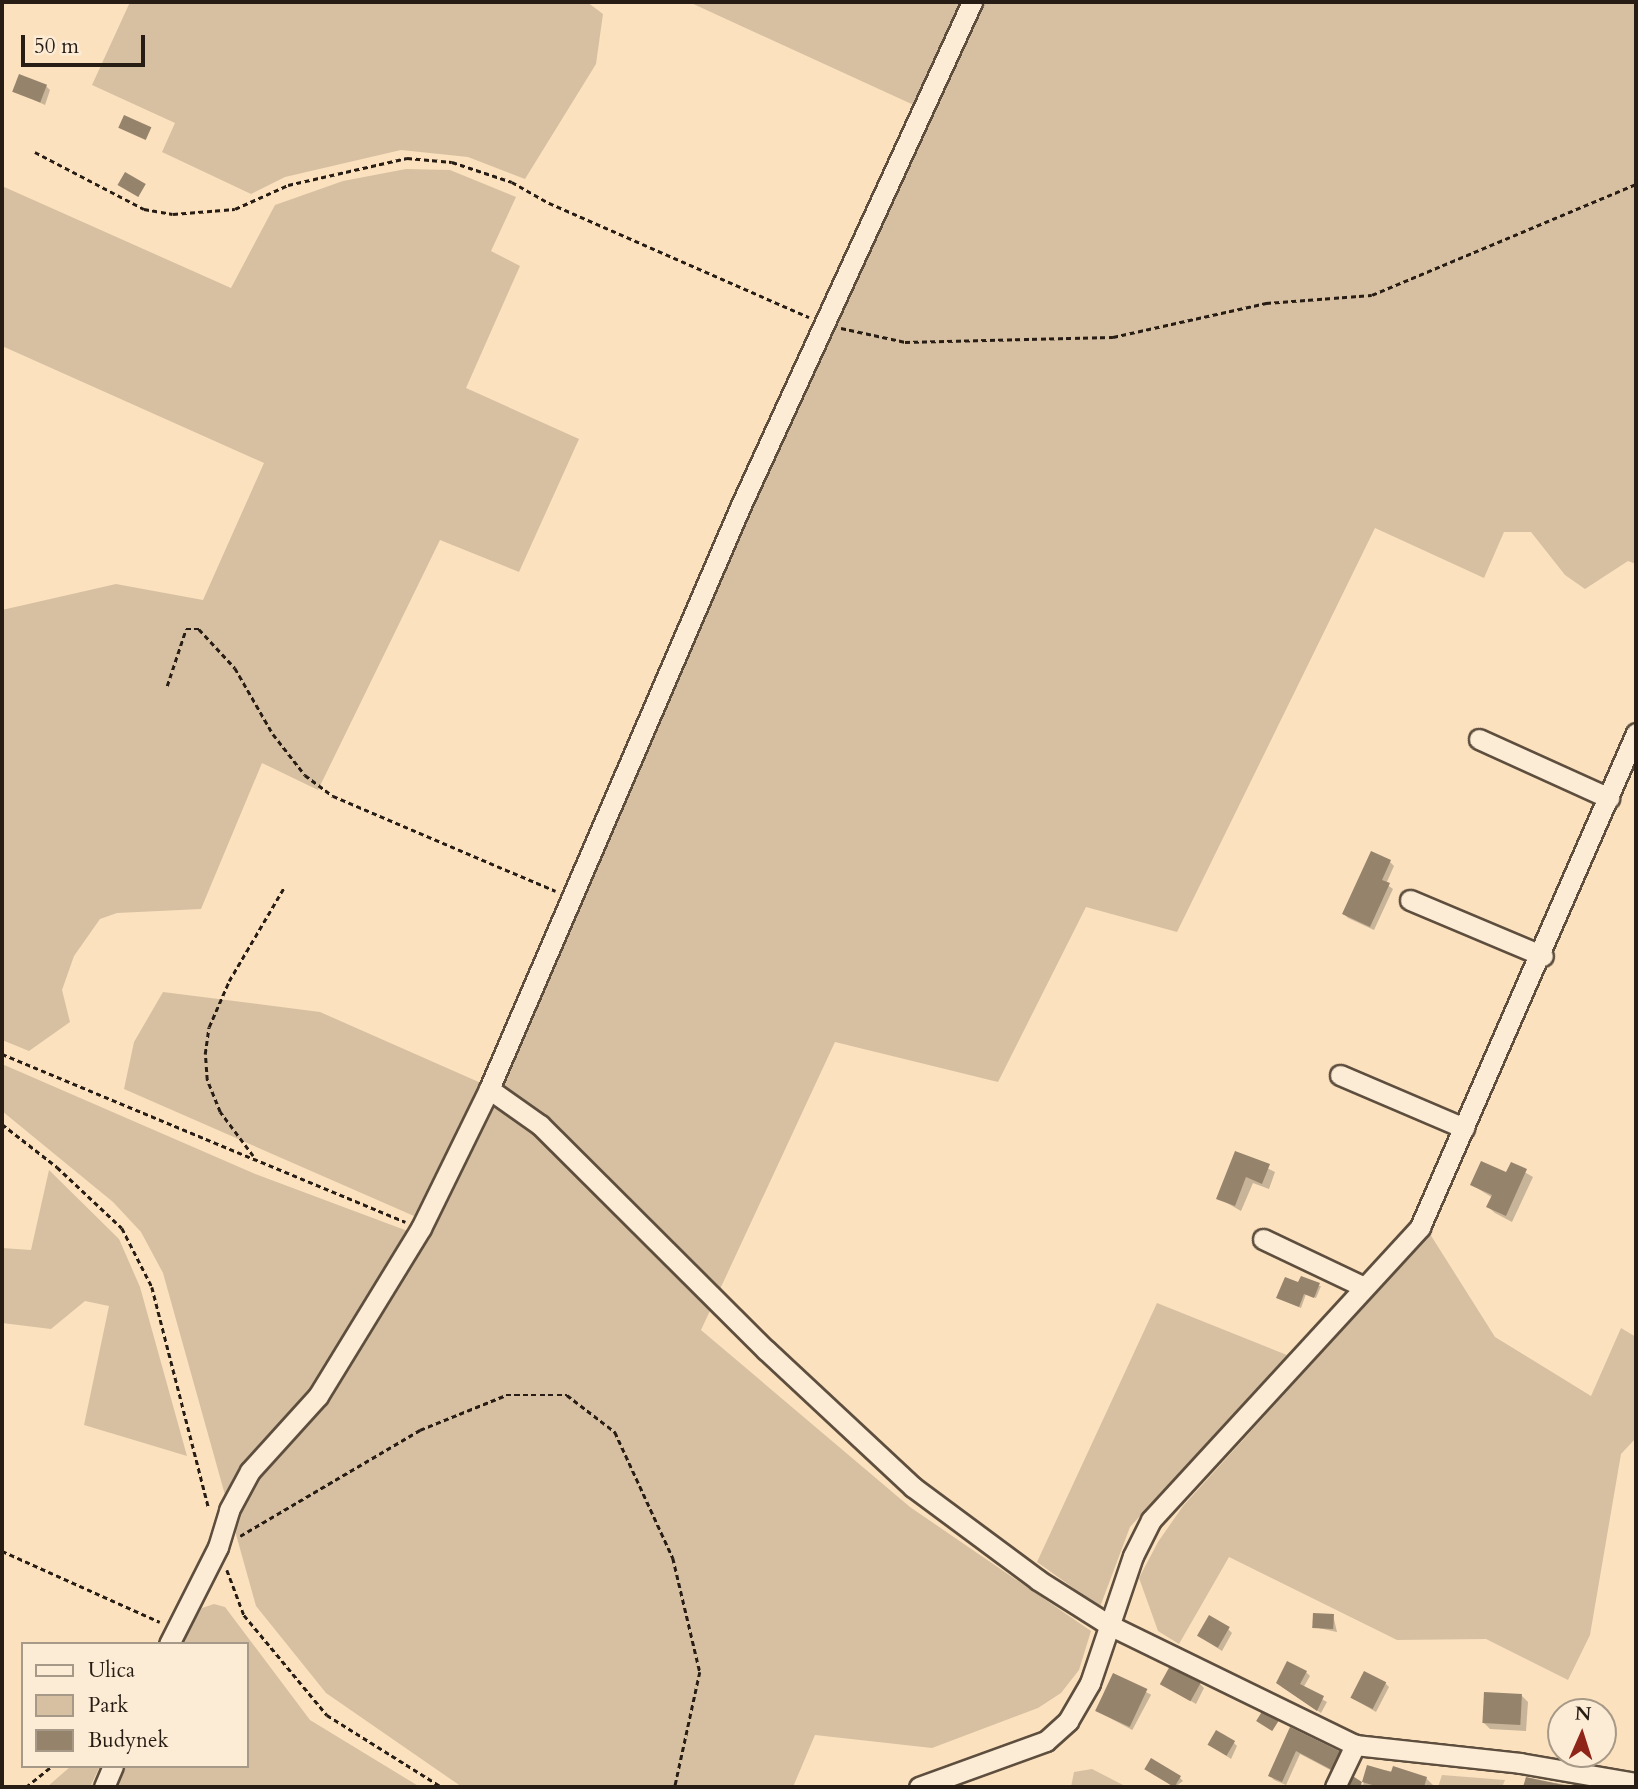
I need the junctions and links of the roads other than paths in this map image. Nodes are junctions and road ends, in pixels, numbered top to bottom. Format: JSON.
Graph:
{"nodes":[{"id":1,"x":972,"y":2,"type":"edge"},
{"id":2,"x":1636,"y":733,"type":"edge"},
{"id":3,"x":1479,"y":739,"type":"dead end"},
{"id":4,"x":1609,"y":798,"type":"junction"},
{"id":5,"x":1410,"y":900,"type":"dead end"},
{"id":6,"x":1543,"y":956,"type":"junction"},
{"id":7,"x":1340,"y":1075,"type":"dead end"},
{"id":8,"x":489,"y":1088,"type":"junction"},
{"id":9,"x":1464,"y":1128,"type":"junction"},
{"id":10,"x":1263,"y":1240,"type":"dead end"},
{"id":11,"x":1364,"y":1287,"type":"junction"},
{"id":12,"x":1110,"y":1625,"type":"junction"},
{"id":13,"x":172,"y":1637,"type":"edge"},
{"id":14,"x":1355,"y":1745,"type":"junction"},
{"id":15,"x":112,"y":1768,"type":"edge"},
{"id":16,"x":1636,"y":1783,"type":"edge"},
{"id":17,"x":104,"y":1787,"type":"edge"},
{"id":18,"x":919,"y":1787,"type":"edge"},
{"id":19,"x":1335,"y":1787,"type":"edge"}],
"edges":[{"from":1,"to":8,"type":"street"},
{"from":2,"to":4,"type":"street"},
{"from":3,"to":4,"type":"street"},
{"from":4,"to":6,"type":"street"},
{"from":5,"to":6,"type":"street"},
{"from":6,"to":9,"type":"street"},
{"from":7,"to":9,"type":"street"},
{"from":8,"to":12,"type":"street"},
{"from":8,"to":13,"type":"street"},
{"from":9,"to":11,"type":"street"},
{"from":10,"to":11,"type":"street"},
{"from":11,"to":12,"type":"street"},
{"from":12,"to":14,"type":"street"},
{"from":12,"to":18,"type":"street"},
{"from":14,"to":16,"type":"street"},
{"from":14,"to":19,"type":"street"},
{"from":15,"to":17,"type":"street"}]}
